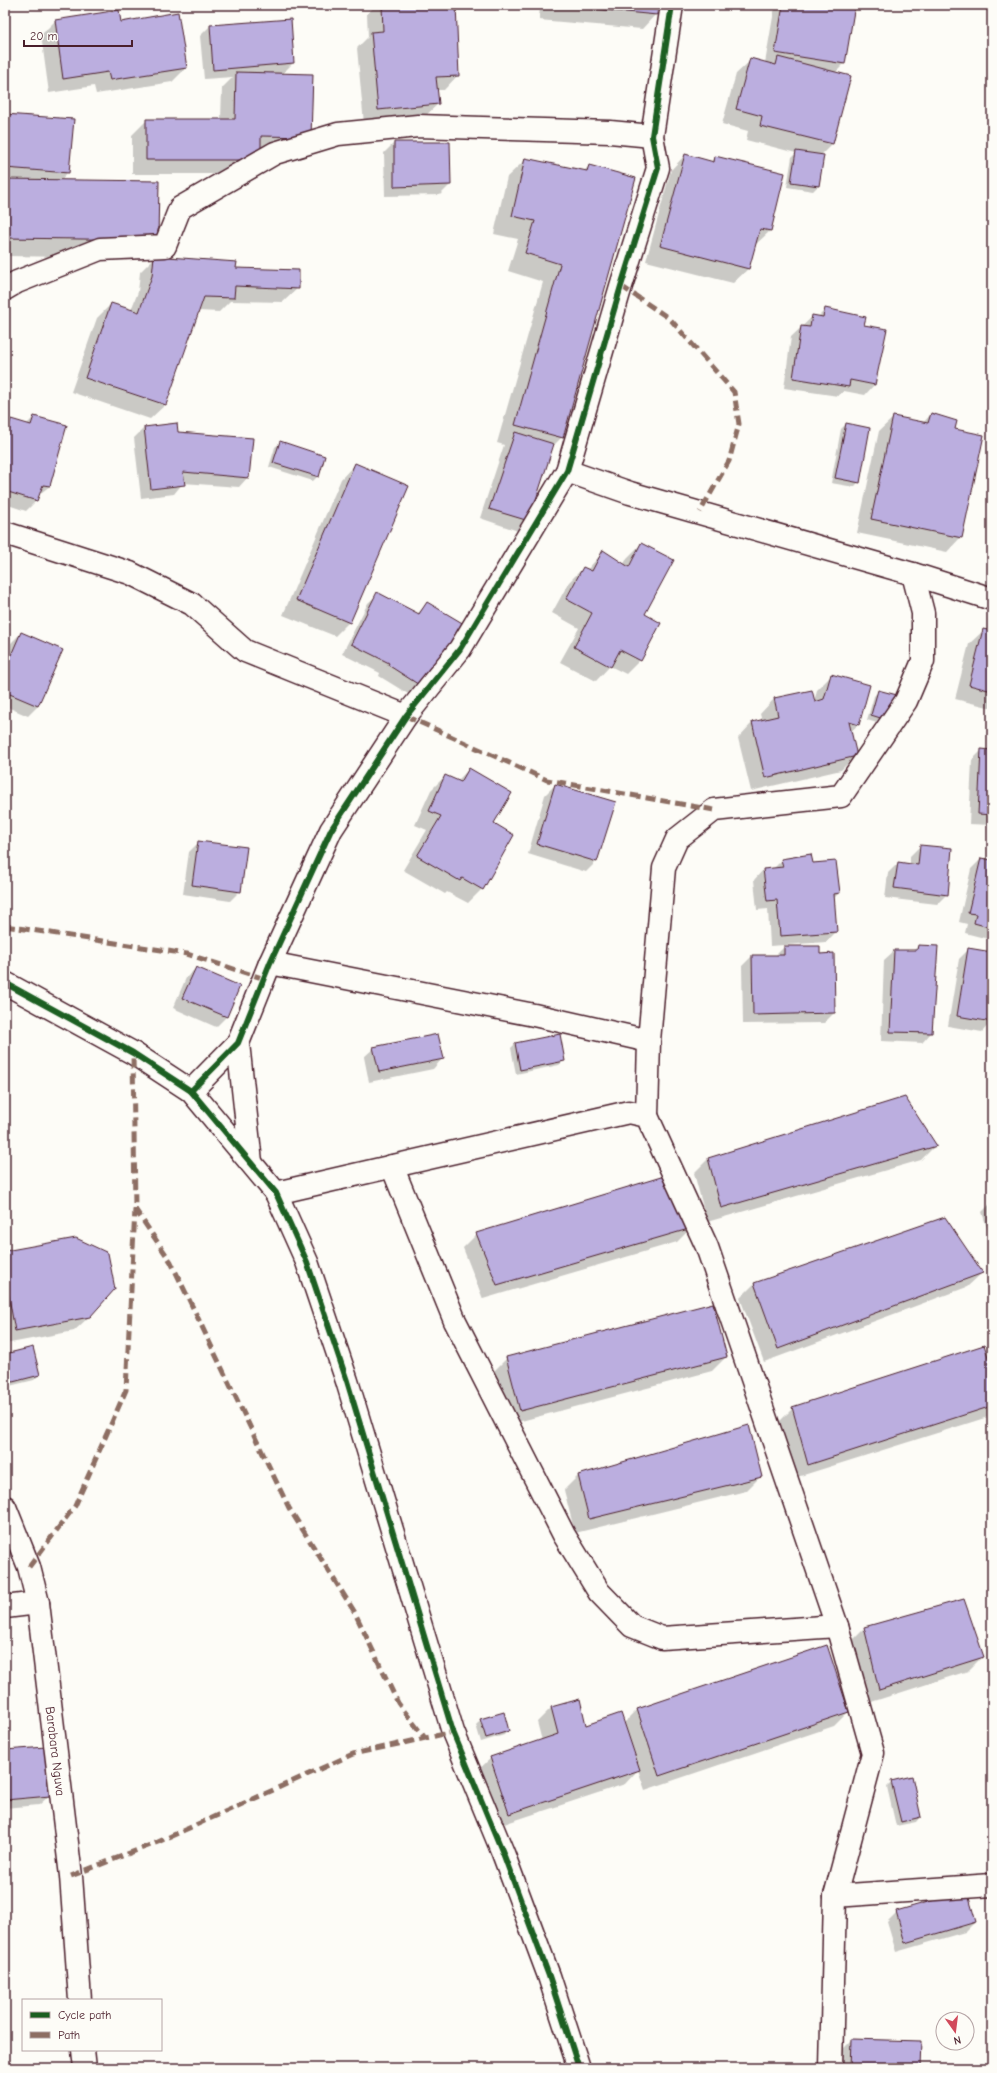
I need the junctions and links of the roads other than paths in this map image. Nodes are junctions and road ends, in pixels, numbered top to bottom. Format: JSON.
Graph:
{"nodes":[{"id":1,"x":672,"y":5,"type":"edge"},
{"id":2,"x":652,"y":136,"type":"junction"},
{"id":3,"x":5,"y":289,"type":"edge"},
{"id":4,"x":567,"y":471,"type":"junction"},
{"id":5,"x":5,"y":533,"type":"edge"},
{"id":6,"x":913,"y":574,"type":"junction"},
{"id":7,"x":992,"y":599,"type":"edge"},
{"id":8,"x":406,"y":716,"type":"junction"},
{"id":9,"x":270,"y":963,"type":"junction"},
{"id":10,"x":5,"y":983,"type":"edge"},
{"id":11,"x":649,"y":1041,"type":"junction"},
{"id":12,"x":238,"y":1043,"type":"junction"},
{"id":13,"x":191,"y":1091,"type":"junction"},
{"id":14,"x":647,"y":1116,"type":"junction"},
{"id":15,"x":251,"y":1162,"type":"junction"},
{"id":16,"x":392,"y":1166,"type":"junction"},
{"id":17,"x":276,"y":1193,"type":"junction"},
{"id":18,"x":5,"y":1507,"type":"edge"},
{"id":19,"x":38,"y":1603,"type":"junction"},
{"id":20,"x":5,"y":1607,"type":"edge"},
{"id":21,"x":837,"y":1626,"type":"junction"},
{"id":22,"x":992,"y":1885,"type":"edge"},
{"id":23,"x":835,"y":1896,"type":"junction"},
{"id":24,"x":80,"y":1999,"type":"edge"},
{"id":25,"x":83,"y":2051,"type":"edge"},
{"id":26,"x":85,"y":2068,"type":"edge"},
{"id":27,"x":579,"y":2068,"type":"edge"},
{"id":28,"x":831,"y":2068,"type":"edge"}],
"edges":[{"from":1,"to":2,"type":"street"},
{"from":2,"to":3,"type":"street"},
{"from":2,"to":4,"type":"street"},
{"from":4,"to":6,"type":"street"},
{"from":4,"to":8,"type":"street"},
{"from":5,"to":8,"type":"street"},
{"from":6,"to":7,"type":"street"},
{"from":6,"to":11,"type":"street"},
{"from":8,"to":9,"type":"street"},
{"from":9,"to":11,"type":"street"},
{"from":9,"to":12,"type":"street"},
{"from":10,"to":13,"type":"street"},
{"from":11,"to":14,"type":"street"},
{"from":12,"to":13,"type":"street"},
{"from":12,"to":15,"type":"street"},
{"from":13,"to":15,"type":"street"},
{"from":14,"to":16,"type":"street"},
{"from":14,"to":21,"type":"street"},
{"from":15,"to":17,"type":"street"},
{"from":16,"to":17,"type":"street"},
{"from":16,"to":21,"type":"street"},
{"from":17,"to":27,"type":"street"},
{"from":18,"to":19,"type":"street","name":"Barabara Nguva"},
{"from":19,"to":20,"type":"street"},
{"from":19,"to":24,"type":"street","name":"Barabara Nguva"},
{"from":21,"to":23,"type":"street"},
{"from":22,"to":23,"type":"street"},
{"from":23,"to":28,"type":"street"},
{"from":25,"to":26,"type":"street"}]}
